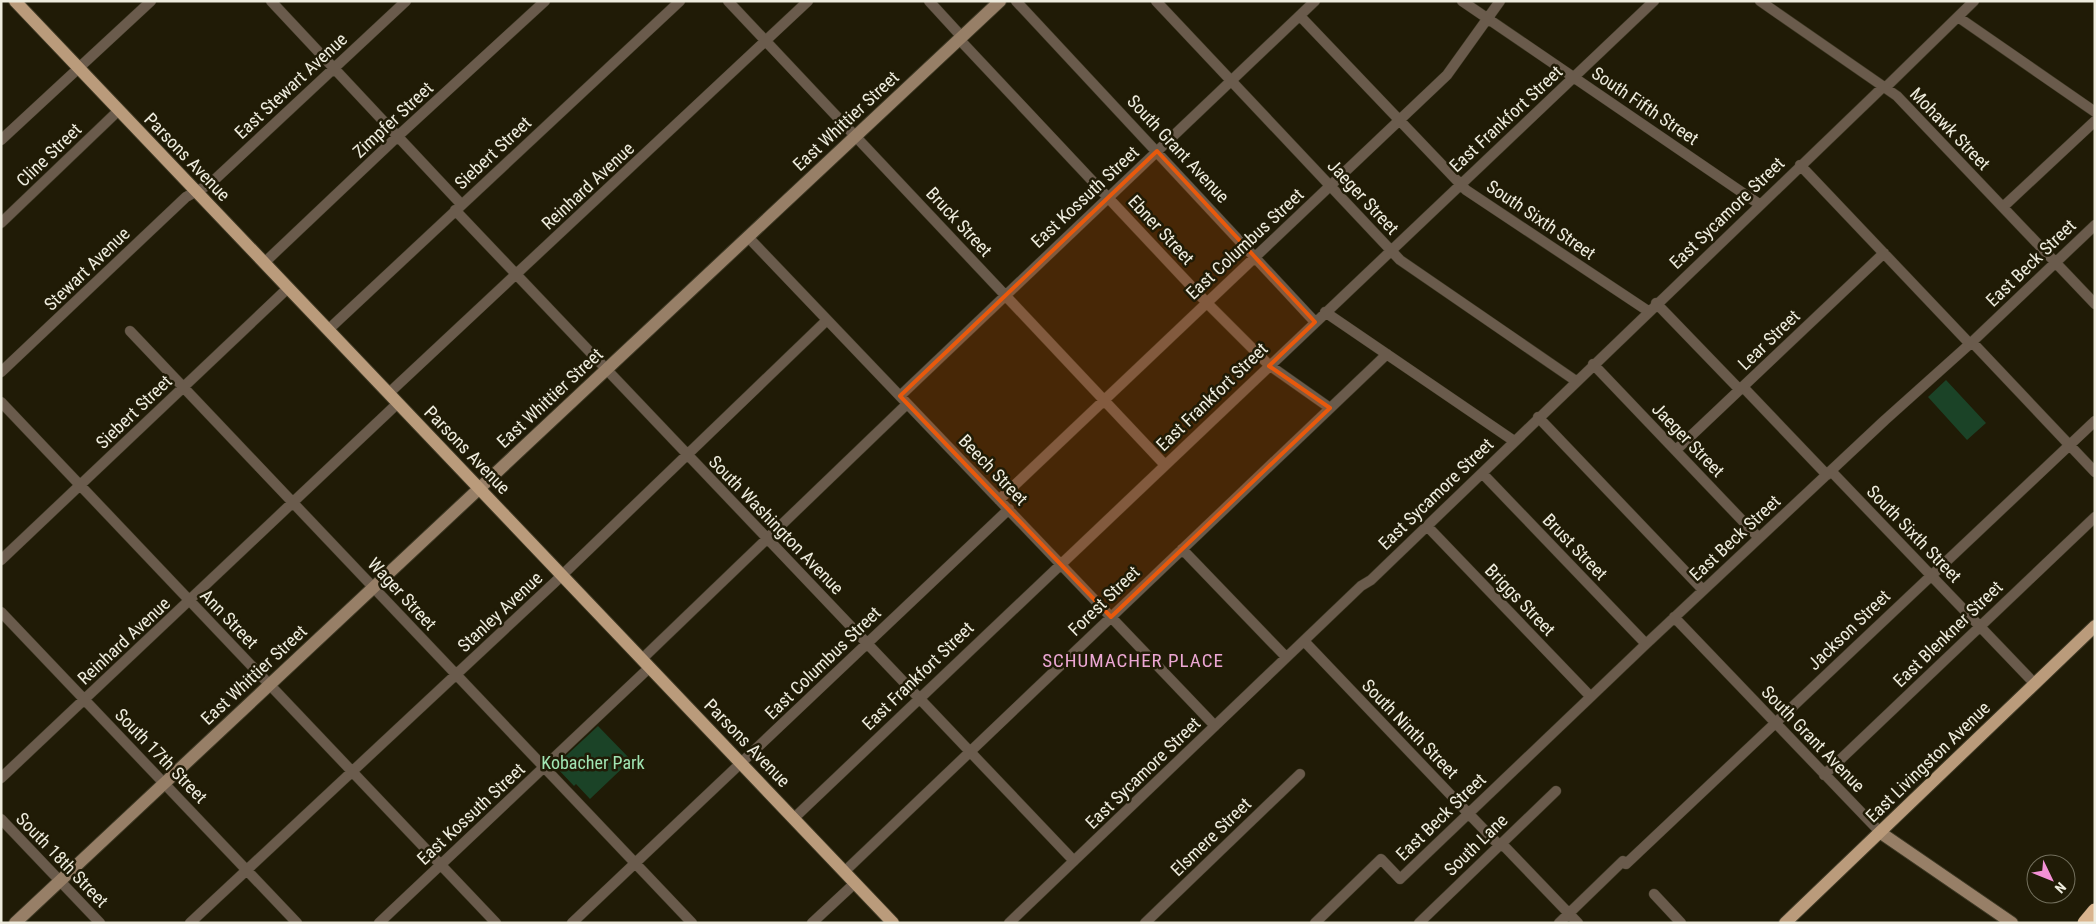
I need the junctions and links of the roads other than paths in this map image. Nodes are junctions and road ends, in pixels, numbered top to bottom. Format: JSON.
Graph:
{"nodes":[{"id":1,"x":16,"y":1,"type":"edge"},
{"id":2,"x":151,"y":1,"type":"edge"},
{"id":3,"x":272,"y":1,"type":"edge"},
{"id":4,"x":406,"y":1,"type":"edge"},
{"id":5,"x":545,"y":1,"type":"edge"},
{"id":6,"x":680,"y":1,"type":"edge"},
{"id":7,"x":728,"y":1,"type":"edge"},
{"id":8,"x":808,"y":1,"type":"edge"},
{"id":9,"x":929,"y":1,"type":"edge"},
{"id":10,"x":1000,"y":1,"type":"edge"},
{"id":11,"x":1016,"y":1,"type":"edge"},
{"id":12,"x":1156,"y":1,"type":"edge"},
{"id":13,"x":1172,"y":1,"type":"edge"},
{"id":14,"x":1315,"y":1,"type":"edge"},
{"id":15,"x":1462,"y":1,"type":"edge"},
{"id":16,"x":1500,"y":1,"type":"edge"},
{"id":17,"x":1654,"y":1,"type":"edge"},
{"id":18,"x":1760,"y":1,"type":"edge"},
{"id":19,"x":1974,"y":1,"type":"edge"},
{"id":20,"x":1163,"y":10,"type":"junction"},
{"id":21,"x":1300,"y":16,"type":"junction"},
{"id":22,"x":1958,"y":17,"type":"junction"},
{"id":23,"x":1488,"y":19,"type":"junction"},
{"id":24,"x":960,"y":38,"type":"junction"},
{"id":25,"x":766,"y":41,"type":"junction"},
{"id":26,"x":79,"y":68,"type":"junction"},
{"id":27,"x":334,"y":69,"type":"junction"},
{"id":28,"x":1573,"y":78,"type":"junction"},
{"id":29,"x":1230,"y":81,"type":"junction"},
{"id":30,"x":1885,"y":87,"type":"junction"},
{"id":31,"x":119,"y":110,"type":"junction"},
{"id":32,"x":2095,"y":112,"type":"edge"},
{"id":33,"x":1399,"y":120,"type":"junction"},
{"id":34,"x":2095,"y":121,"type":"edge"},
{"id":35,"x":398,"y":136,"type":"junction"},
{"id":36,"x":855,"y":136,"type":"junction"},
{"id":37,"x":1,"y":140,"type":"edge"},
{"id":38,"x":1157,"y":151,"type":"junction"},
{"id":39,"x":1800,"y":165,"type":"junction"},
{"id":40,"x":1461,"y":184,"type":"junction"},
{"id":41,"x":1330,"y":186,"type":"junction"},
{"id":42,"x":197,"y":192,"type":"junction"},
{"id":43,"x":1108,"y":198,"type":"junction"},
{"id":44,"x":1759,"y":204,"type":"junction"},
{"id":45,"x":458,"y":207,"type":"junction"},
{"id":46,"x":2003,"y":208,"type":"junction"},
{"id":47,"x":1,"y":223,"type":"edge"},
{"id":48,"x":2095,"y":226,"type":"edge"},
{"id":49,"x":748,"y":236,"type":"junction"},
{"id":50,"x":1390,"y":250,"type":"junction"},
{"id":51,"x":1884,"y":253,"type":"junction"},
{"id":52,"x":1254,"y":258,"type":"junction"},
{"id":53,"x":264,"y":263,"type":"junction"},
{"id":54,"x":2056,"y":263,"type":"junction"},
{"id":55,"x":516,"y":275,"type":"junction"},
{"id":56,"x":288,"y":288,"type":"junction"},
{"id":57,"x":1005,"y":295,"type":"junction"},
{"id":58,"x":1207,"y":303,"type":"junction"},
{"id":59,"x":1656,"y":303,"type":"junction"},
{"id":60,"x":2095,"y":304,"type":"edge"},
{"id":61,"x":1648,"y":311,"type":"junction"},
{"id":62,"x":1325,"y":312,"type":"junction"},
{"id":63,"x":828,"y":320,"type":"junction"},
{"id":64,"x":1315,"y":322,"type":"junction"},
{"id":65,"x":329,"y":329,"type":"junction"},
{"id":66,"x":130,"y":331,"type":"dead end"},
{"id":67,"x":1971,"y":343,"type":"junction"},
{"id":68,"x":1387,"y":354,"type":"junction"},
{"id":69,"x":1593,"y":364,"type":"junction"},
{"id":70,"x":1269,"y":366,"type":"junction"},
{"id":71,"x":607,"y":369,"type":"junction"},
{"id":72,"x":1,"y":372,"type":"edge"},
{"id":73,"x":1576,"y":381,"type":"junction"},
{"id":74,"x":183,"y":388,"type":"junction"},
{"id":75,"x":1741,"y":388,"type":"junction"},
{"id":76,"x":900,"y":396,"type":"junction"},
{"id":77,"x":394,"y":398,"type":"junction"},
{"id":78,"x":1104,"y":401,"type":"junction"},
{"id":79,"x":1,"y":402,"type":"edge"},
{"id":80,"x":908,"y":404,"type":"junction"},
{"id":81,"x":1330,"y":408,"type":"junction"},
{"id":82,"x":1538,"y":417,"type":"junction"},
{"id":83,"x":2095,"y":421,"type":"edge"},
{"id":84,"x":1514,"y":441,"type":"junction"},
{"id":85,"x":2069,"y":444,"type":"junction"},
{"id":86,"x":1676,"y":450,"type":"junction"},
{"id":87,"x":686,"y":454,"type":"junction"},
{"id":88,"x":1165,"y":465,"type":"junction"},
{"id":89,"x":2095,"y":472,"type":"edge"},
{"id":90,"x":1482,"y":473,"type":"junction"},
{"id":91,"x":1829,"y":473,"type":"junction"},
{"id":92,"x":80,"y":486,"type":"junction"},
{"id":93,"x":479,"y":488,"type":"junction"},
{"id":94,"x":999,"y":500,"type":"junction"},
{"id":95,"x":292,"y":503,"type":"junction"},
{"id":96,"x":1008,"y":509,"type":"junction"},
{"id":97,"x":2095,"y":517,"type":"edge"},
{"id":98,"x":1427,"y":526,"type":"junction"},
{"id":99,"x":766,"y":538,"type":"junction"},
{"id":100,"x":1759,"y":538,"type":"junction"},
{"id":101,"x":1182,"y":549,"type":"junction"},
{"id":102,"x":1,"y":560,"type":"edge"},
{"id":103,"x":1061,"y":563,"type":"junction"},
{"id":104,"x":562,"y":575,"type":"junction"},
{"id":105,"x":1931,"y":575,"type":"junction"},
{"id":106,"x":373,"y":587,"type":"junction"},
{"id":107,"x":1703,"y":590,"type":"junction"},
{"id":108,"x":190,"y":602,"type":"junction"},
{"id":109,"x":1,"y":612,"type":"edge"},
{"id":110,"x":1111,"y":617,"type":"junction"},
{"id":111,"x":1674,"y":617,"type":"junction"},
{"id":112,"x":2095,"y":626,"type":"edge"},
{"id":113,"x":1980,"y":627,"type":"junction"},
{"id":114,"x":1304,"y":641,"type":"junction"},
{"id":115,"x":867,"y":644,"type":"junction"},
{"id":116,"x":1646,"y":644,"type":"junction"},
{"id":117,"x":1286,"y":657,"type":"junction"},
{"id":118,"x":646,"y":663,"type":"junction"},
{"id":119,"x":456,"y":675,"type":"junction"},
{"id":120,"x":2035,"y":684,"type":"junction"},
{"id":121,"x":269,"y":685,"type":"junction"},
{"id":122,"x":1590,"y":696,"type":"junction"},
{"id":123,"x":918,"y":698,"type":"junction"},
{"id":124,"x":85,"y":699,"type":"junction"},
{"id":125,"x":1774,"y":724,"type":"junction"},
{"id":126,"x":1215,"y":726,"type":"junction"},
{"id":127,"x":970,"y":752,"type":"junction"},
{"id":128,"x":742,"y":763,"type":"junction"},
{"id":129,"x":544,"y":768,"type":"junction"},
{"id":130,"x":352,"y":772,"type":"junction"},
{"id":131,"x":1300,"y":774,"type":"dead end"},
{"id":132,"x":1824,"y":775,"type":"junction"},
{"id":133,"x":1,"y":778,"type":"edge"},
{"id":134,"x":164,"y":783,"type":"junction"},
{"id":135,"x":1556,"y":791,"type":"dead end"},
{"id":136,"x":1468,"y":813,"type":"junction"},
{"id":137,"x":794,"y":818,"type":"junction"},
{"id":138,"x":1,"y":819,"type":"edge"},
{"id":139,"x":1881,"y":833,"type":"junction"},
{"id":140,"x":1501,"y":844,"type":"junction"},
{"id":141,"x":1074,"y":861,"type":"junction"},
{"id":142,"x":635,"y":864,"type":"junction"},
{"id":143,"x":441,"y":865,"type":"junction"},
{"id":144,"x":247,"y":870,"type":"junction"},
{"id":145,"x":844,"y":872,"type":"junction"},
{"id":146,"x":60,"y":881,"type":"junction"},
{"id":147,"x":855,"y":882,"type":"junction"},
{"id":148,"x":1654,"y":894,"type":"dead end"},
{"id":149,"x":2095,"y":911,"type":"edge"},
{"id":150,"x":1569,"y":914,"type":"junction"},
{"id":151,"x":15,"y":923,"type":"edge"},
{"id":152,"x":100,"y":923,"type":"edge"},
{"id":153,"x":190,"y":923,"type":"edge"},
{"id":154,"x":297,"y":923,"type":"edge"},
{"id":155,"x":379,"y":923,"type":"edge"},
{"id":156,"x":496,"y":923,"type":"edge"},
{"id":157,"x":572,"y":923,"type":"edge"},
{"id":158,"x":692,"y":923,"type":"edge"},
{"id":159,"x":812,"y":923,"type":"edge"},
{"id":160,"x":893,"y":923,"type":"edge"},
{"id":161,"x":1009,"y":923,"type":"edge"},
{"id":162,"x":1145,"y":923,"type":"edge"},
{"id":163,"x":1315,"y":923,"type":"edge"},
{"id":164,"x":1419,"y":923,"type":"edge"},
{"id":165,"x":1560,"y":923,"type":"edge"},
{"id":166,"x":1578,"y":923,"type":"edge"},
{"id":167,"x":1681,"y":923,"type":"edge"},
{"id":168,"x":1785,"y":923,"type":"edge"},
{"id":169,"x":2012,"y":923,"type":"edge"},
{"id":170,"x":2085,"y":923,"type":"edge"}],
"edges":[{"from":1,"to":26,"type":"main road","name":"Parsons Avenue"},
{"from":2,"to":26,"type":"street"},
{"from":3,"to":27,"type":"street","name":"South Washington Avenue"},
{"from":4,"to":27,"type":"street","name":"East Stewart Avenue"},
{"from":5,"to":35,"type":"street","name":"Zimpfer Street"},
{"from":6,"to":45,"type":"street","name":"Siebert Street"},
{"from":7,"to":25,"type":"street","name":"Bruck Street"},
{"from":8,"to":25,"type":"street","name":"Reinhard Avenue"},
{"from":9,"to":24,"type":"street","name":"Ebner Street"},
{"from":10,"to":24,"type":"street","name":"East Whittier Street"},
{"from":11,"to":38,"type":"street","name":"South Grant Avenue"},
{"from":12,"to":20,"type":"street","name":"Jaeger Street"},
{"from":13,"to":20,"type":"street"},
{"from":14,"to":21,"type":"street","name":"East Kossuth Street"},
{"from":15,"to":23,"type":"street","name":"South Fifth Street"},
{"from":16,"to":23,"type":"street","name":"East Columbus Street"},
{"from":17,"to":28,"type":"street","name":"East Frankfort Street"},
{"from":18,"to":30,"type":"street","name":"Mohawk Street"},
{"from":19,"to":22,"type":"street","name":"East Sycamore Street"},
{"from":20,"to":29,"type":"street","name":"Jaeger Street"},
{"from":21,"to":29,"type":"street","name":"East Kossuth Street"},
{"from":21,"to":33,"type":"street","name":"South Sixth Street"},
{"from":22,"to":30,"type":"street","name":"East Sycamore Street"},
{"from":22,"to":32,"type":"street"},
{"from":23,"to":28,"type":"street","name":"South Fifth Street"},
{"from":23,"to":33,"type":"street","name":"East Columbus Street"},
{"from":24,"to":36,"type":"street","name":"East Whittier Street"},
{"from":24,"to":43,"type":"street","name":"Ebner Street"},
{"from":25,"to":36,"type":"street","name":"Bruck Street"},
{"from":25,"to":55,"type":"street","name":"Reinhard Avenue"},
{"from":26,"to":31,"type":"main road","name":"Parsons Avenue"},
{"from":26,"to":37,"type":"street"},
{"from":27,"to":35,"type":"street","name":"South Washington Avenue"},
{"from":27,"to":42,"type":"street","name":"East Stewart Avenue"},
{"from":28,"to":40,"type":"street","name":"East Frankfort Street"},
{"from":28,"to":44,"type":"street","name":"South Fifth Street"},
{"from":29,"to":38,"type":"street","name":"East Kossuth Street"},
{"from":29,"to":41,"type":"street","name":"Jaeger Street"},
{"from":30,"to":39,"type":"street","name":"East Sycamore Street"},
{"from":30,"to":46,"type":"street","name":"Mohawk Street"},
{"from":31,"to":42,"type":"main road","name":"Parsons Avenue"},
{"from":31,"to":47,"type":"street","name":"Cline Street"},
{"from":33,"to":40,"type":"street","name":"South Sixth Street"},
{"from":33,"to":41,"type":"street","name":"East Columbus Street"},
{"from":34,"to":46,"type":"street"},
{"from":35,"to":45,"type":"street","name":"South Washington Avenue"},
{"from":35,"to":53,"type":"street","name":"Zimpfer Street"},
{"from":36,"to":49,"type":"street","name":"East Whittier Street"},
{"from":36,"to":57,"type":"street","name":"Bruck Street"},
{"from":38,"to":43,"type":"street","name":"East Kossuth Street"},
{"from":38,"to":52,"type":"street","name":"South Grant Avenue"},
{"from":39,"to":44,"type":"street","name":"East Sycamore Street"},
{"from":39,"to":51,"type":"street"},
{"from":40,"to":50,"type":"street","name":"East Frankfort Street"},
{"from":40,"to":61,"type":"street","name":"South Sixth Street"},
{"from":41,"to":50,"type":"street","name":"Jaeger Street"},
{"from":41,"to":52,"type":"street","name":"East Columbus Street"},
{"from":42,"to":53,"type":"main road","name":"Parsons Avenue"},
{"from":42,"to":72,"type":"street","name":"Stewart Avenue"},
{"from":43,"to":57,"type":"street","name":"East Kossuth Street"},
{"from":43,"to":58,"type":"street","name":"Ebner Street"},
{"from":44,"to":59,"type":"street","name":"East Sycamore Street"},
{"from":45,"to":55,"type":"street","name":"South Washington Avenue"},
{"from":45,"to":65,"type":"street","name":"Siebert Street"},
{"from":46,"to":54,"type":"street","name":"Mohawk Street"},
{"from":48,"to":54,"type":"street","name":"East Beck Street"},
{"from":49,"to":63,"type":"street","name":"Beech Street"},
{"from":49,"to":71,"type":"street","name":"East Whittier Street"},
{"from":50,"to":62,"type":"street","name":"East Frankfort Street"},
{"from":50,"to":73,"type":"street","name":"Jaeger Street"},
{"from":51,"to":67,"type":"street"},
{"from":51,"to":75,"type":"street","name":"Lear Street"},
{"from":52,"to":58,"type":"street","name":"East Columbus Street"},
{"from":52,"to":64,"type":"street","name":"South Grant Avenue"},
{"from":53,"to":56,"type":"main road","name":"Parsons Avenue"},
{"from":54,"to":60,"type":"street","name":"Mohawk Street"},
{"from":54,"to":67,"type":"street","name":"East Beck Street"},
{"from":55,"to":71,"type":"street","name":"South Washington Avenue"},
{"from":55,"to":77,"type":"street","name":"Reinhard Avenue"},
{"from":56,"to":65,"type":"main road","name":"Parsons Avenue"},
{"from":56,"to":74,"type":"street","name":"Siebert Street"},
{"from":57,"to":76,"type":"street","name":"East Kossuth Street"},
{"from":57,"to":78,"type":"street","name":"Bruck Street"},
{"from":58,"to":70,"type":"street","name":"Ebner Street"},
{"from":58,"to":78,"type":"street","name":"East Columbus Street"},
{"from":59,"to":61,"type":"street","name":"East Sycamore Street"},
{"from":59,"to":75,"type":"street","name":"South Sixth Street"},
{"from":61,"to":69,"type":"street","name":"East Sycamore Street"},
{"from":62,"to":64,"type":"street","name":"East Frankfort Street"},
{"from":62,"to":68,"type":"street"},
{"from":63,"to":76,"type":"street","name":"Beech Street"},
{"from":63,"to":87,"type":"street","name":"Stanley Avenue"},
{"from":64,"to":70,"type":"street","name":"East Frankfort Street"},
{"from":65,"to":77,"type":"main road","name":"Parsons Avenue"},
{"from":66,"to":74,"type":"street","name":"Wager Street"},
{"from":67,"to":85,"type":"street"},
{"from":67,"to":91,"type":"street","name":"East Beck Street"},
{"from":68,"to":81,"type":"street","name":"Forest Street"},
{"from":68,"to":84,"type":"street"},
{"from":69,"to":73,"type":"street","name":"East Sycamore Street"},
{"from":69,"to":86,"type":"street","name":"Jaeger Street"},
{"from":70,"to":81,"type":"street","name":"Ebner Street"},
{"from":70,"to":88,"type":"street","name":"East Frankfort Street"},
{"from":71,"to":87,"type":"street","name":"South Washington Avenue"},
{"from":71,"to":93,"type":"street","name":"East Whittier Street"},
{"from":73,"to":82,"type":"street","name":"East Sycamore Street"},
{"from":74,"to":92,"type":"street","name":"Siebert Street"},
{"from":74,"to":95,"type":"street","name":"Wager Street"},
{"from":75,"to":86,"type":"street","name":"Lear Street"},
{"from":75,"to":91,"type":"street","name":"South Sixth Street"},
{"from":76,"to":80,"type":"street","name":"Beech Street"},
{"from":77,"to":93,"type":"main road","name":"Parsons Avenue"},
{"from":77,"to":95,"type":"street","name":"Reinhard Avenue"},
{"from":78,"to":88,"type":"street","name":"Bruck Street"},
{"from":78,"to":94,"type":"street","name":"East Columbus Street"},
{"from":79,"to":92,"type":"street","name":"Ann Street"},
{"from":80,"to":94,"type":"street","name":"Beech Street"},
{"from":80,"to":99,"type":"street","name":"East Kossuth Street"},
{"from":81,"to":101,"type":"street","name":"Forest Street"},
{"from":82,"to":84,"type":"street","name":"East Sycamore Street"},
{"from":82,"to":107,"type":"street"},
{"from":83,"to":85,"type":"street","name":"Jackson Street"},
{"from":84,"to":90,"type":"street","name":"East Sycamore Street"},
{"from":85,"to":89,"type":"street"},
{"from":85,"to":105,"type":"street","name":"Jackson Street"},
{"from":86,"to":100,"type":"street","name":"Jaeger Street"},
{"from":87,"to":99,"type":"street","name":"South Washington Avenue"},
{"from":87,"to":104,"type":"street","name":"Stanley Avenue"},
{"from":88,"to":103,"type":"street","name":"East Frankfort Street"},
{"from":90,"to":98,"type":"street","name":"East Sycamore Street"},
{"from":90,"to":116,"type":"street","name":"Brust Street"},
{"from":91,"to":100,"type":"street","name":"East Beck Street"},
{"from":91,"to":105,"type":"street","name":"South Sixth Street"},
{"from":92,"to":102,"type":"street","name":"Siebert Street"},
{"from":92,"to":108,"type":"street","name":"Ann Street"},
{"from":93,"to":104,"type":"main road","name":"Parsons Avenue"},
{"from":93,"to":106,"type":"street","name":"East Whittier Street"},
{"from":94,"to":96,"type":"street","name":"Beech Street"},
{"from":95,"to":106,"type":"street","name":"Wager Street"},
{"from":95,"to":108,"type":"street","name":"Reinhard Avenue"},
{"from":96,"to":103,"type":"street","name":"Beech Street"},
{"from":96,"to":115,"type":"street","name":"East Columbus Street"},
{"from":97,"to":113,"type":"street","name":"East Blenkner Street"},
{"from":98,"to":114,"type":"street","name":"East Sycamore Street"},
{"from":98,"to":122,"type":"street","name":"Briggs Street"},
{"from":99,"to":115,"type":"street","name":"South Washington Avenue"},
{"from":99,"to":118,"type":"street","name":"East Kossuth Street"},
{"from":100,"to":107,"type":"street","name":"East Beck Street"},
{"from":101,"to":110,"type":"street","name":"Forest Street"},
{"from":101,"to":117,"type":"street"},
{"from":103,"to":110,"type":"street","name":"Beech Street"},
{"from":103,"to":123,"type":"street","name":"East Frankfort Street"},
{"from":104,"to":118,"type":"main road","name":"Parsons Avenue"},
{"from":104,"to":119,"type":"street","name":"Stanley Avenue"},
{"from":105,"to":113,"type":"street","name":"South Sixth Street"},
{"from":105,"to":125,"type":"street","name":"Jackson Street"},
{"from":106,"to":119,"type":"street","name":"Wager Street"},
{"from":106,"to":121,"type":"street","name":"East Whittier Street"},
{"from":107,"to":111,"type":"street","name":"East Beck Street"},
{"from":108,"to":121,"type":"street","name":"Ann Street"},
{"from":108,"to":124,"type":"street","name":"Reinhard Avenue"},
{"from":109,"to":124,"type":"street","name":"South 17th Street"},
{"from":110,"to":126,"type":"street","name":"Beech Street"},
{"from":110,"to":127,"type":"street","name":"Forest Street"},
{"from":111,"to":116,"type":"street","name":"East Beck Street"},
{"from":111,"to":125,"type":"street","name":"South Grant Avenue"},
{"from":112,"to":120,"type":"main road","name":"East Livingston Avenue"},
{"from":113,"to":120,"type":"street","name":"South Sixth Street"},
{"from":113,"to":132,"type":"street","name":"East Blenkner Street"},
{"from":114,"to":117,"type":"street","name":"East Sycamore Street"},
{"from":114,"to":136,"type":"street","name":"South Ninth Street"},
{"from":115,"to":123,"type":"street","name":"South Washington Avenue"},
{"from":115,"to":128,"type":"street","name":"East Columbus Street"},
{"from":116,"to":122,"type":"street","name":"East Beck Street"},
{"from":117,"to":126,"type":"street","name":"East Sycamore Street"},
{"from":118,"to":128,"type":"main road","name":"Parsons Avenue"},
{"from":118,"to":129,"type":"street","name":"East Kossuth Street"},
{"from":119,"to":129,"type":"street","name":"Wager Street"},
{"from":119,"to":130,"type":"street","name":"Stanley Avenue"},
{"from":120,"to":139,"type":"main road","name":"East Livingston Avenue"},
{"from":121,"to":130,"type":"street","name":"Ann Street"},
{"from":121,"to":134,"type":"street","name":"East Whittier Street"},
{"from":122,"to":136,"type":"street","name":"East Beck Street"},
{"from":123,"to":127,"type":"street","name":"South Washington Avenue"},
{"from":123,"to":137,"type":"street","name":"East Frankfort Street"},
{"from":124,"to":133,"type":"street","name":"Reinhard Avenue"},
{"from":124,"to":134,"type":"street","name":"South 17th Street"},
{"from":125,"to":132,"type":"street","name":"South Grant Avenue"},
{"from":125,"to":150,"type":"street","name":"Jackson Street"},
{"from":126,"to":141,"type":"street","name":"East Sycamore Street"},
{"from":127,"to":141,"type":"street","name":"South Washington Avenue"},
{"from":127,"to":145,"type":"street","name":"Forest Street"},
{"from":128,"to":137,"type":"main road","name":"Parsons Avenue"},
{"from":128,"to":142,"type":"street","name":"East Columbus Street"},
{"from":129,"to":142,"type":"street","name":"Wager Street"},
{"from":129,"to":143,"type":"street","name":"East Kossuth Street"},
{"from":130,"to":143,"type":"street","name":"Ann Street"},
{"from":130,"to":144,"type":"street","name":"Stanley Avenue"},
{"from":131,"to":162,"type":"street","name":"Elsmere Street"},
{"from":132,"to":139,"type":"street","name":"South Grant Avenue"},
{"from":134,"to":144,"type":"street","name":"South 17th Street"},
{"from":134,"to":146,"type":"street","name":"East Whittier Street"},
{"from":135,"to":140,"type":"street","name":"South Lane"},
{"from":136,"to":140,"type":"street","name":"South Ninth Street"},
{"from":136,"to":163,"type":"street","name":"East Beck Street"},
{"from":137,"to":145,"type":"main road","name":"Parsons Avenue"},
{"from":138,"to":146,"type":"street","name":"South 18th Street"},
{"from":139,"to":168,"type":"main road","name":"East Livingston Avenue"},
{"from":139,"to":169,"type":"street","name":"South Grant Avenue"},
{"from":140,"to":150,"type":"street","name":"South Ninth Street"},
{"from":140,"to":164,"type":"street","name":"South Lane"},
{"from":141,"to":161,"type":"street","name":"East Sycamore Street"},
{"from":142,"to":157,"type":"street","name":"East Columbus Street"},
{"from":142,"to":158,"type":"street","name":"Wager Street"},
{"from":143,"to":155,"type":"street","name":"East Kossuth Street"},
{"from":143,"to":156,"type":"street","name":"Ann Street"},
{"from":144,"to":153,"type":"street","name":"Stanley Avenue"},
{"from":144,"to":154,"type":"street","name":"South 17th Street"},
{"from":145,"to":147,"type":"main road","name":"Parsons Avenue"},
{"from":146,"to":151,"type":"street","name":"East Whittier Street"},
{"from":146,"to":152,"type":"street","name":"South 18th Street"},
{"from":147,"to":159,"type":"street"},
{"from":147,"to":160,"type":"main road","name":"Parsons Avenue"},
{"from":148,"to":167,"type":"street"},
{"from":149,"to":170,"type":"highway"},
{"from":150,"to":165,"type":"street","name":"Jackson Street"},
{"from":150,"to":166,"type":"street","name":"South Ninth Street"}]}
